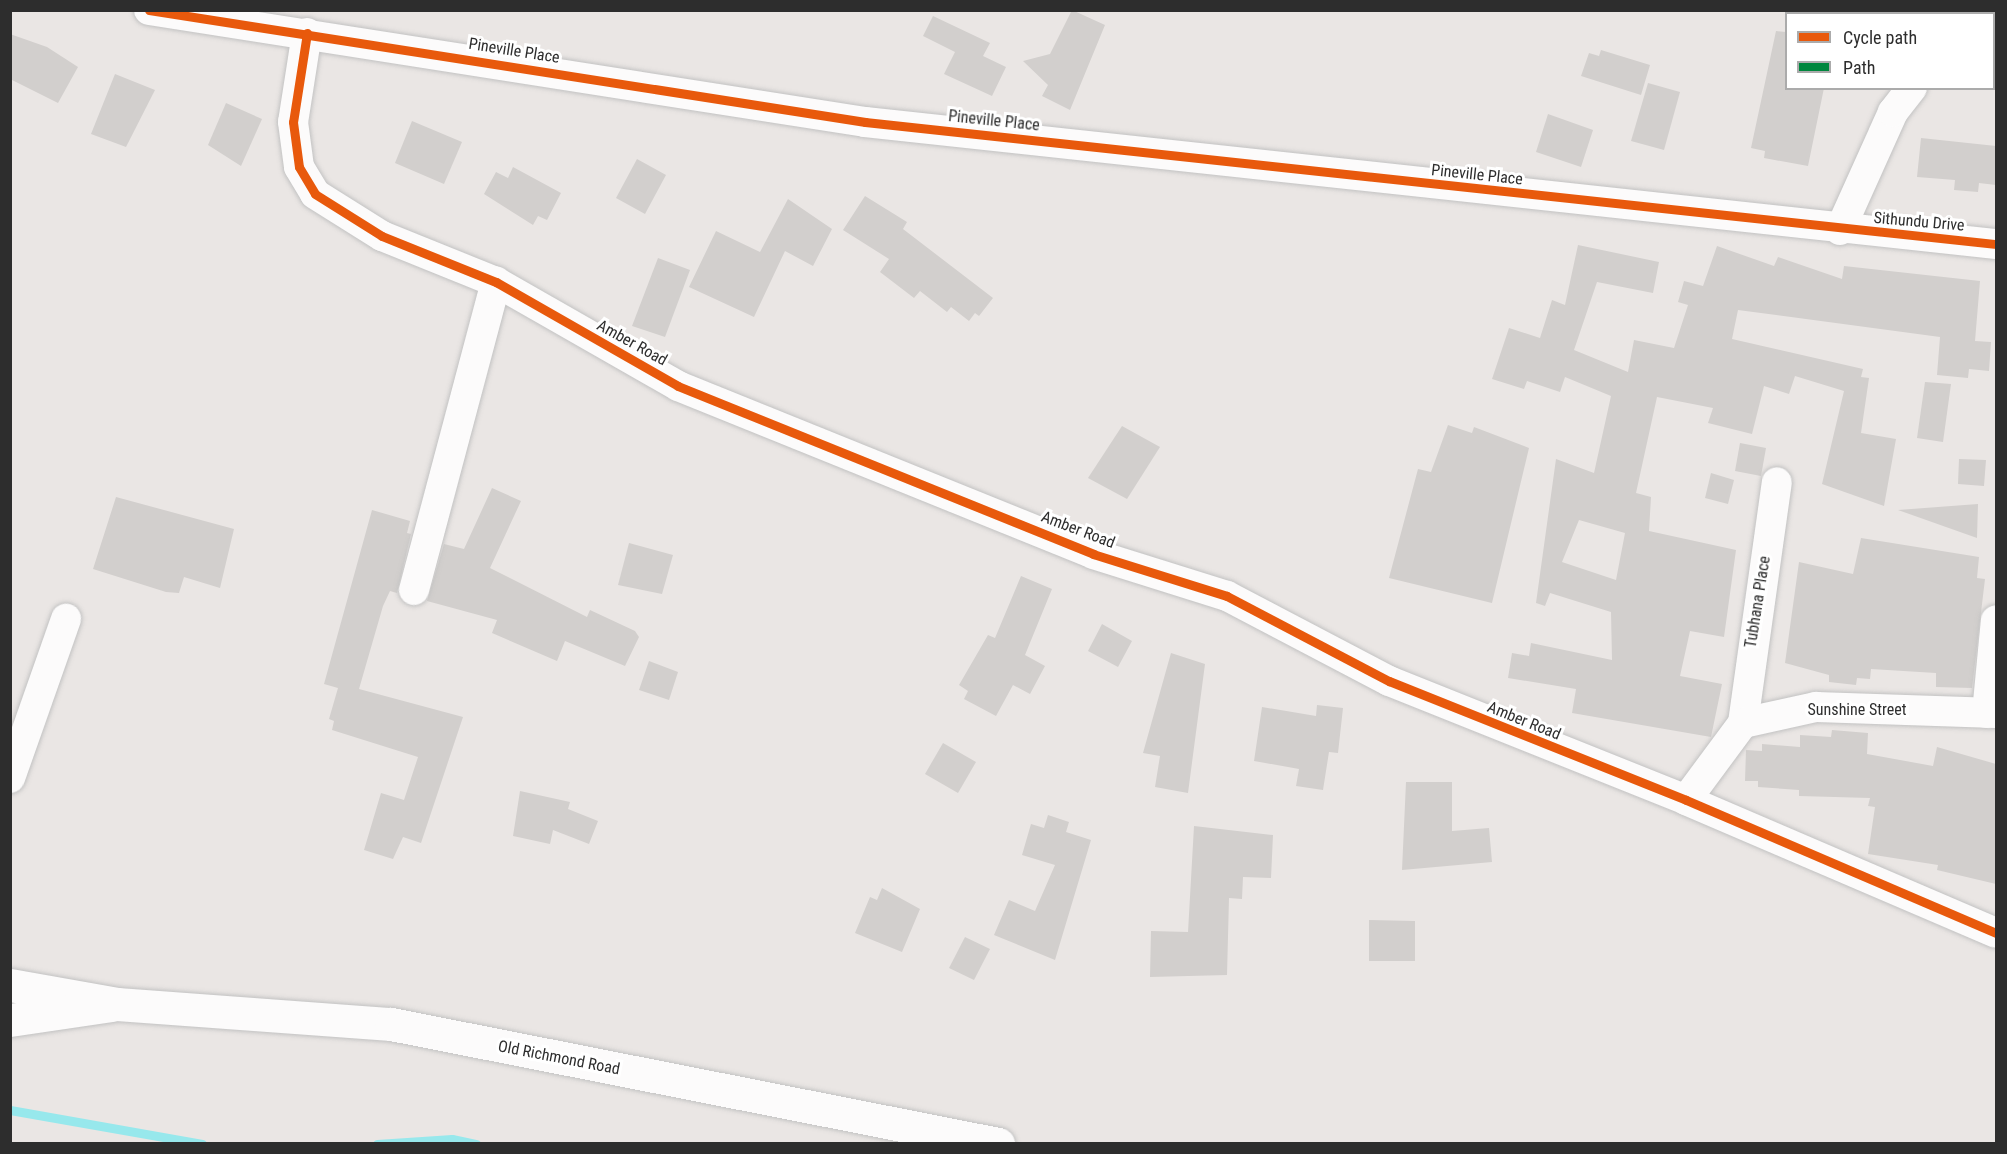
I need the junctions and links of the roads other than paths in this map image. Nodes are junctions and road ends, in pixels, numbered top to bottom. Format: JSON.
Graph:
{"nodes":[{"id":1,"x":149,"y":10,"type":"edge"},
{"id":2,"x":307,"y":33,"type":"junction"},
{"id":3,"x":1910,"y":90,"type":"edge"},
{"id":4,"x":1840,"y":230,"type":"junction"},
{"id":5,"x":1996,"y":244,"type":"edge"},
{"id":6,"x":496,"y":282,"type":"junction"},
{"id":7,"x":1777,"y":482,"type":"dead end"},
{"id":8,"x":414,"y":590,"type":"dead end"},
{"id":9,"x":66,"y":619,"type":"dead end"},
{"id":10,"x":1996,"y":620,"type":"edge"},
{"id":11,"x":1992,"y":713,"type":"edge"},
{"id":12,"x":1743,"y":723,"type":"junction"},
{"id":13,"x":10,"y":778,"type":"edge"},
{"id":14,"x":1686,"y":800,"type":"junction"},
{"id":15,"x":1996,"y":933,"type":"edge"},
{"id":16,"x":10,"y":985,"type":"edge"},
{"id":17,"x":117,"y":1004,"type":"junction"},
{"id":18,"x":10,"y":1020,"type":"edge"},
{"id":19,"x":998,"y":1143,"type":"edge"}],
"edges":[{"from":1,"to":2,"type":"street","name":"Pineville Place"},
{"from":2,"to":4,"type":"street","name":"Pineville Place"},
{"from":2,"to":6,"type":"street","name":"Amber Road"},
{"from":3,"to":4,"type":"street"},
{"from":4,"to":5,"type":"street","name":"Sithundu Drive"},
{"from":6,"to":8,"type":"street"},
{"from":6,"to":14,"type":"street","name":"Amber Road"},
{"from":7,"to":12,"type":"street","name":"Tubhana Place"},
{"from":9,"to":13,"type":"street"},
{"from":10,"to":11,"type":"street"},
{"from":11,"to":12,"type":"street","name":"Sunshine Street"},
{"from":12,"to":14,"type":"street"},
{"from":14,"to":15,"type":"street","name":"Amber Road"},
{"from":16,"to":17,"type":"street","name":"Old Richmond Road"},
{"from":17,"to":18,"type":"street","name":"Old Richmond Road"},
{"from":17,"to":19,"type":"street","name":"Old Richmond Road"}]}
